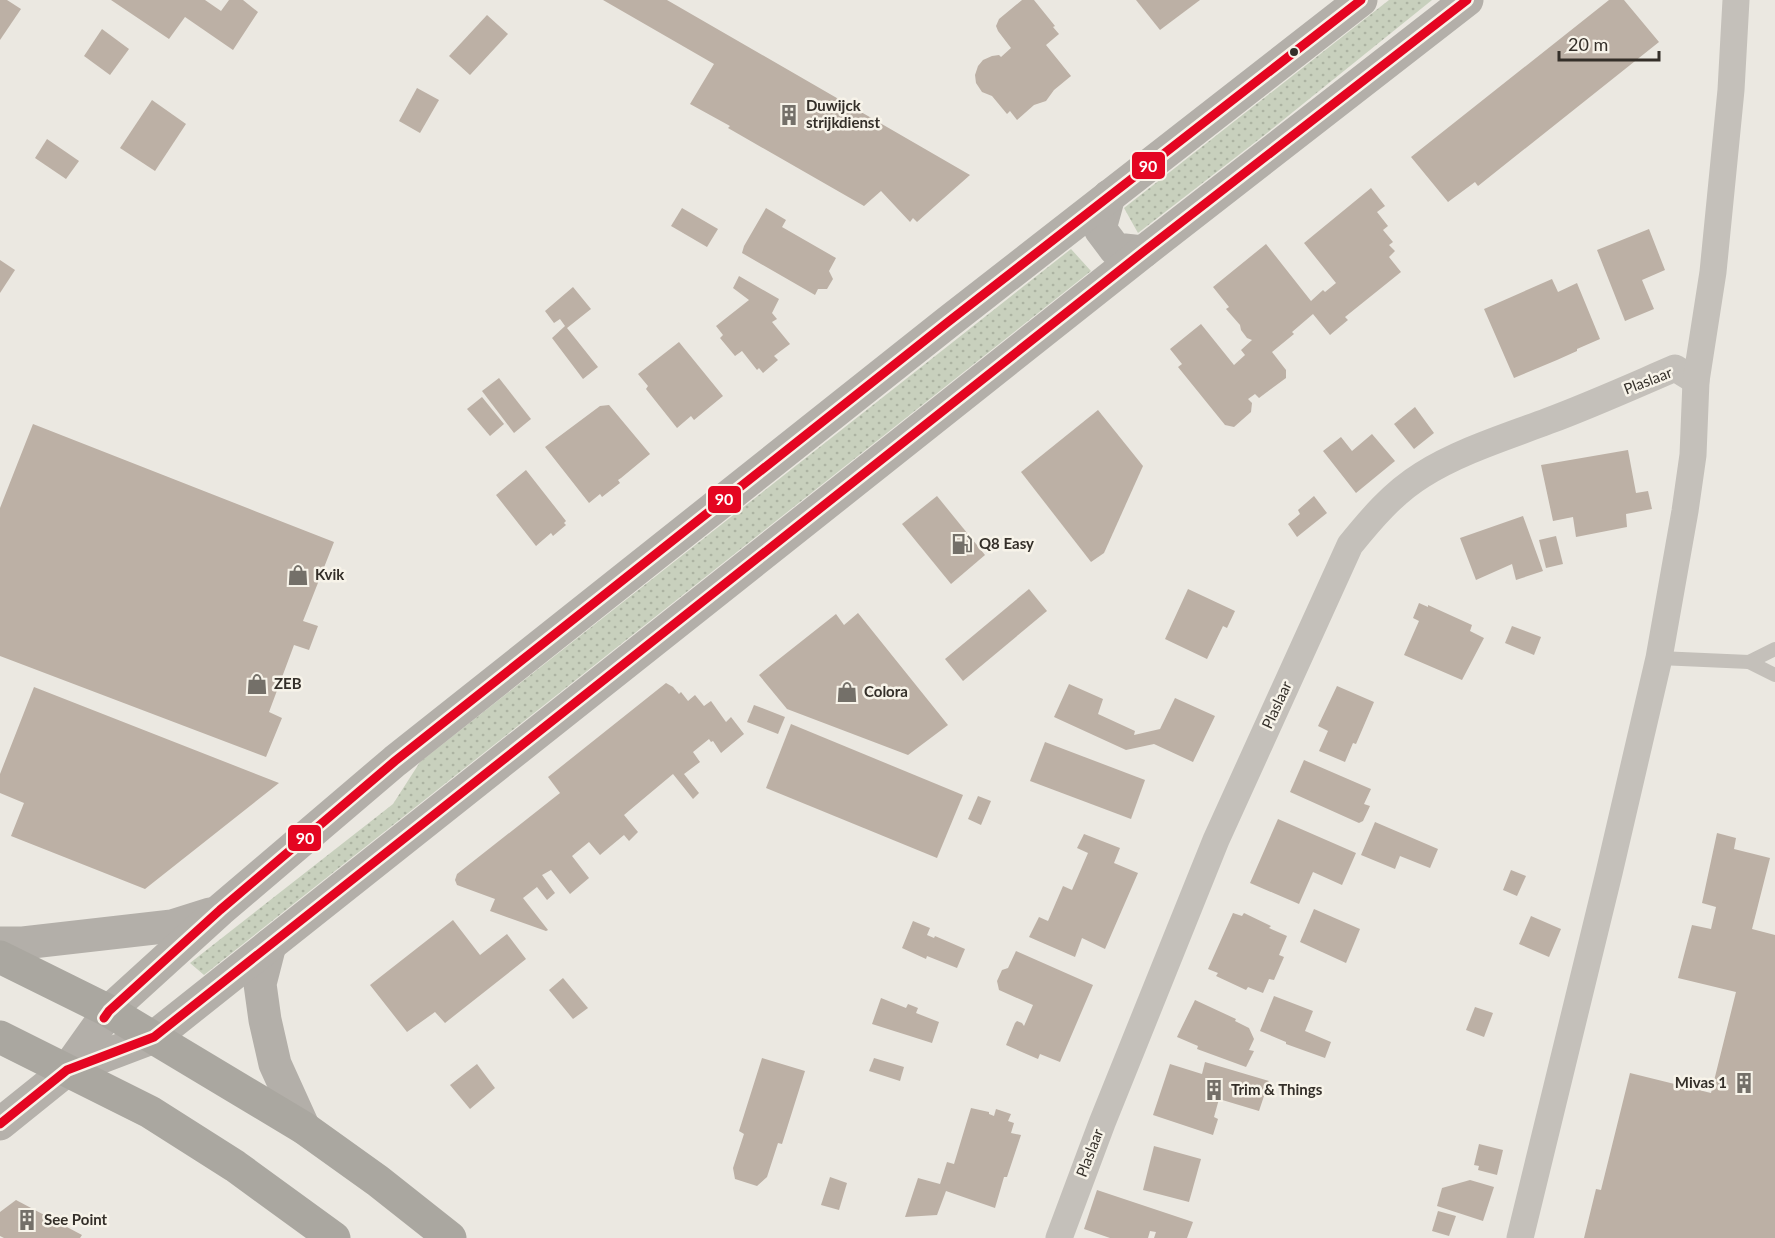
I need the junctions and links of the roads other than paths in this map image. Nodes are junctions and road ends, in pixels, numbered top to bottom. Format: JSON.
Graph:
{"nodes":[{"id":1,"x":1361,"y":0,"type":"edge"},
{"id":2,"x":1467,"y":0,"type":"edge"},
{"id":3,"x":1736,"y":0,"type":"edge"},
{"id":4,"x":1109,"y":196,"type":"junction"},
{"id":5,"x":1143,"y":252,"type":"junction"},
{"id":6,"x":1696,"y":381,"type":"junction"},
{"id":7,"x":1775,"y":649,"type":"edge"},
{"id":8,"x":1659,"y":658,"type":"junction"},
{"id":9,"x":1749,"y":662,"type":"junction"},
{"id":10,"x":1775,"y":675,"type":"edge"},
{"id":11,"x":220,"y":910,"type":"junction"},
{"id":12,"x":0,"y":943,"type":"edge"},
{"id":13,"x":270,"y":945,"type":"junction"},
{"id":14,"x":0,"y":957,"type":"edge"},
{"id":15,"x":109,"y":1011,"type":"junction"},
{"id":16,"x":154,"y":1037,"type":"junction"},
{"id":17,"x":0,"y":1038,"type":"edge"},
{"id":18,"x":68,"y":1070,"type":"junction"},
{"id":19,"x":0,"y":1124,"type":"edge"},
{"id":20,"x":304,"y":1128,"type":"junction"},
{"id":21,"x":334,"y":1238,"type":"edge"},
{"id":22,"x":450,"y":1238,"type":"edge"},
{"id":23,"x":1059,"y":1238,"type":"edge"},
{"id":24,"x":1520,"y":1238,"type":"edge"}],
"edges":[{"from":1,"to":4,"type":"main road"},
{"from":2,"to":5,"type":"main road"},
{"from":3,"to":6,"type":"street","name":"Plaslaar"},
{"from":4,"to":5,"type":"main road"},
{"from":4,"to":11,"type":"main road"},
{"from":5,"to":13,"type":"main road"},
{"from":6,"to":8,"type":"street","name":"Plaslaar"},
{"from":6,"to":23,"type":"street","name":"Plaslaar"},
{"from":7,"to":9,"type":"lane"},
{"from":8,"to":9,"type":"lane"},
{"from":8,"to":24,"type":"street","name":"Plaslaar"},
{"from":9,"to":10,"type":"lane"},
{"from":11,"to":12,"type":"main road"},
{"from":11,"to":15,"type":"main road"},
{"from":13,"to":16,"type":"main road"},
{"from":13,"to":20,"type":"main road"},
{"from":14,"to":15,"type":"highway"},
{"from":15,"to":16,"type":"highway"},
{"from":15,"to":18,"type":"main road"},
{"from":16,"to":18,"type":"main road"},
{"from":16,"to":20,"type":"highway"},
{"from":17,"to":18,"type":"highway"},
{"from":18,"to":19,"type":"street"},
{"from":18,"to":21,"type":"highway"},
{"from":20,"to":22,"type":"highway"}]}
